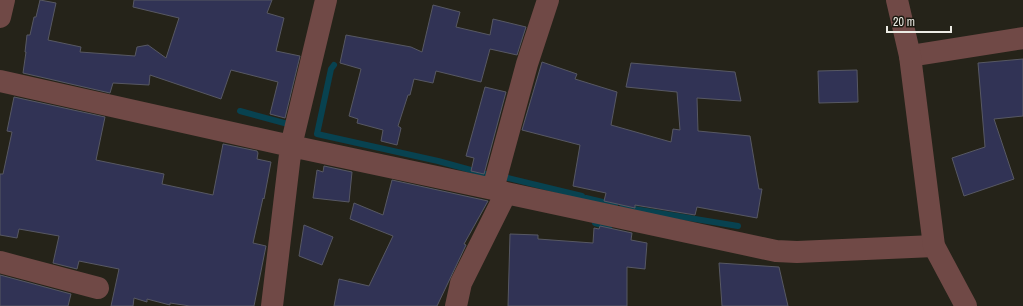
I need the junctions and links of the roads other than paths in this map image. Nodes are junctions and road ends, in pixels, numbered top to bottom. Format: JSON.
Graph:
{"nodes":[{"id":1,"x":4,"y":0,"type":"edge"},
{"id":2,"x":326,"y":0,"type":"edge"},
{"id":3,"x":548,"y":0,"type":"edge"},
{"id":4,"x":897,"y":0,"type":"edge"},
{"id":5,"x":0,"y":17,"type":"edge"},
{"id":6,"x":1023,"y":38,"type":"edge"},
{"id":7,"x":910,"y":56,"type":"junction"},
{"id":8,"x":0,"y":81,"type":"edge"},
{"id":9,"x":291,"y":146,"type":"junction"},
{"id":10,"x":500,"y":191,"type":"junction"},
{"id":11,"x":934,"y":246,"type":"junction"},
{"id":12,"x":0,"y":262,"type":"edge"},
{"id":13,"x":98,"y":288,"type":"dead end"},
{"id":14,"x":272,"y":306,"type":"edge"},
{"id":15,"x":456,"y":306,"type":"edge"},
{"id":16,"x":966,"y":306,"type":"edge"}],
"edges":[{"from":1,"to":5,"type":"street"},
{"from":2,"to":9,"type":"street"},
{"from":3,"to":10,"type":"street"},
{"from":4,"to":7,"type":"street"},
{"from":6,"to":7,"type":"street"},
{"from":7,"to":11,"type":"street"},
{"from":8,"to":9,"type":"street"},
{"from":9,"to":10,"type":"street"},
{"from":9,"to":14,"type":"street"},
{"from":10,"to":11,"type":"street"},
{"from":10,"to":15,"type":"street"},
{"from":11,"to":16,"type":"street"},
{"from":12,"to":13,"type":"street"}]}
